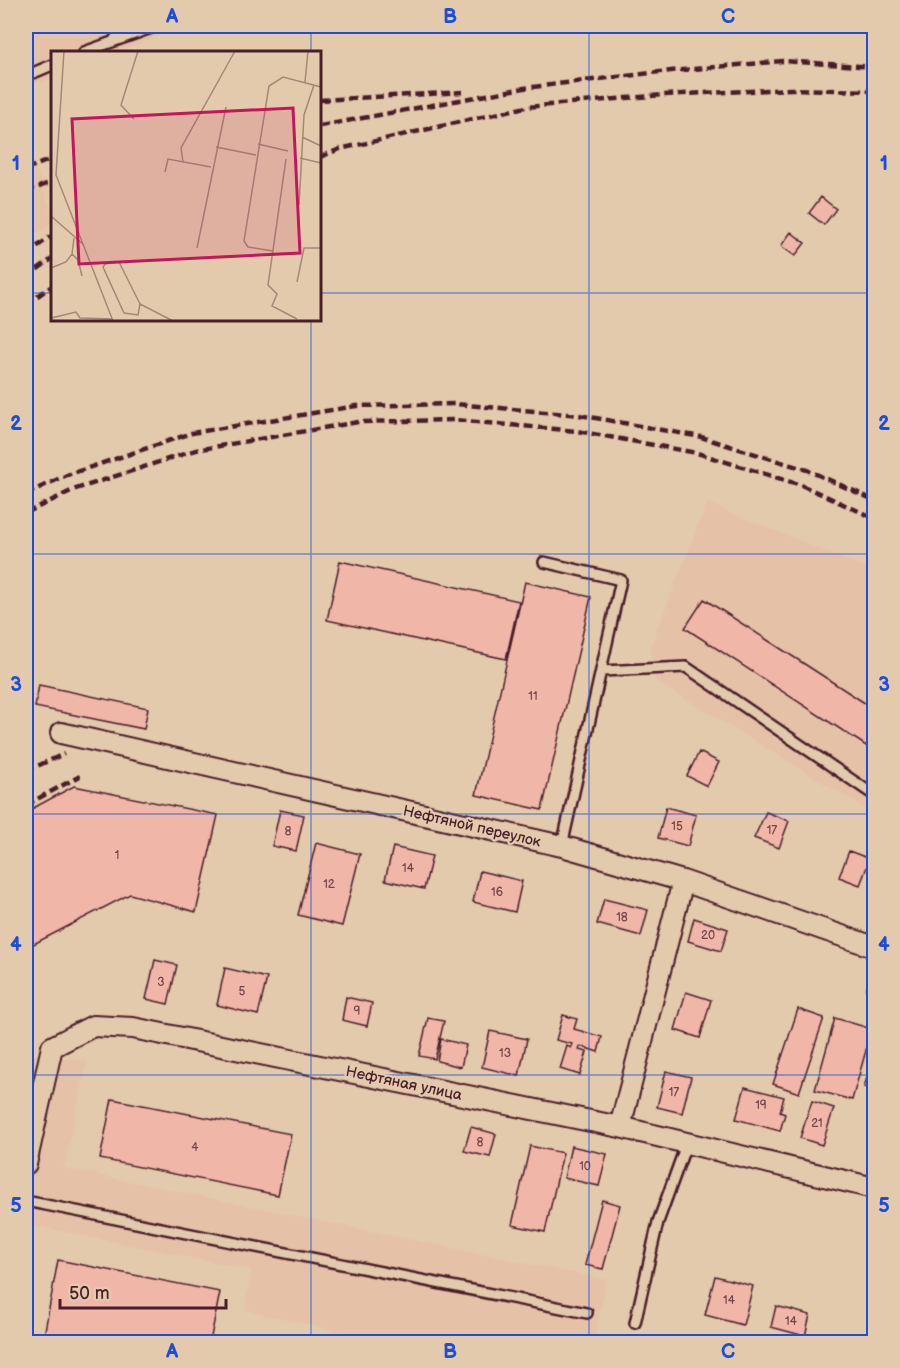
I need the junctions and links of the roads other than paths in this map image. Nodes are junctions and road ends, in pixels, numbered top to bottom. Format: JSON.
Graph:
{"nodes":[{"id":1,"x":125,"y":26,"type":"edge"},
{"id":2,"x":157,"y":26,"type":"edge"},
{"id":3,"x":114,"y":40,"type":"junction"},
{"id":4,"x":86,"y":51,"type":"edge"},
{"id":5,"x":51,"y":65,"type":"edge"},
{"id":6,"x":26,"y":76,"type":"edge"},
{"id":7,"x":544,"y":562,"type":"dead end"},
{"id":8,"x":602,"y":671,"type":"junction"},
{"id":9,"x":61,"y":733,"type":"dead end"},
{"id":10,"x":874,"y":795,"type":"edge"},
{"id":11,"x":562,"y":846,"type":"junction"},
{"id":12,"x":683,"y":881,"type":"junction"},
{"id":13,"x":874,"y":947,"type":"edge"},
{"id":14,"x":620,"y":1127,"type":"junction"},
{"id":15,"x":687,"y":1142,"type":"junction"},
{"id":16,"x":26,"y":1164,"type":"edge"},
{"id":17,"x":874,"y":1188,"type":"edge"},
{"id":18,"x":26,"y":1201,"type":"edge"},
{"id":19,"x":587,"y":1313,"type":"dead end"},
{"id":20,"x":634,"y":1323,"type":"dead end"}],
"edges":[{"from":1,"to":3,"type":"lane"},
{"from":2,"to":3,"type":"lane"},
{"from":3,"to":4,"type":"lane"},
{"from":5,"to":6,"type":"lane"},
{"from":7,"to":8,"type":"lane"},
{"from":8,"to":10,"type":"lane"},
{"from":8,"to":11,"type":"lane"},
{"from":9,"to":11,"type":"street","name":"Нефтяной переулок"},
{"from":11,"to":12,"type":"street","name":"Нефтяной переулок"},
{"from":12,"to":13,"type":"street","name":"Нефтяной переулок"},
{"from":12,"to":14,"type":"street"},
{"from":14,"to":15,"type":"street","name":"Нефтяная улица"},
{"from":14,"to":16,"type":"street","name":"Нефтяная улица"},
{"from":15,"to":17,"type":"street","name":"Нефтяная улица"},
{"from":15,"to":20,"type":"lane"},
{"from":18,"to":19,"type":"lane"}]}
